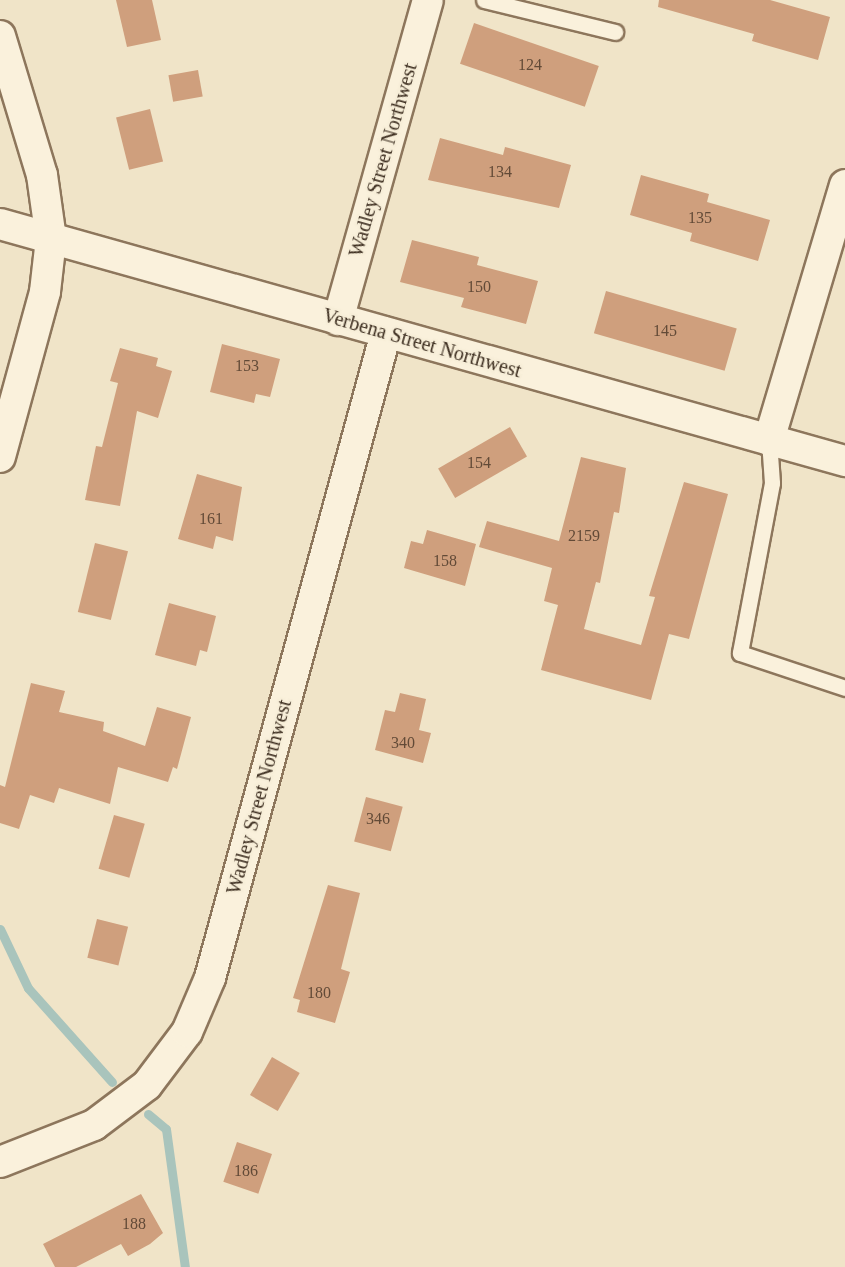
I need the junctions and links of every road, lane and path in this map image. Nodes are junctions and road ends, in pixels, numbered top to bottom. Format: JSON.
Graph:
{"nodes":[{"id":1,"x":428,"y":0,"type":"edge"},
{"id":2,"x":484,"y":0,"type":"edge"},
{"id":3,"x":615,"y":32,"type":"dead end"},
{"id":4,"x":0,"y":36,"type":"edge"},
{"id":5,"x":845,"y":185,"type":"edge"},
{"id":6,"x":0,"y":224,"type":"edge"},
{"id":7,"x":51,"y":239,"type":"junction"},
{"id":8,"x":338,"y":320,"type":"junction"},
{"id":9,"x":386,"y":333,"type":"junction"},
{"id":10,"x":769,"y":440,"type":"junction"},
{"id":11,"x":0,"y":458,"type":"edge"},
{"id":12,"x":845,"y":461,"type":"edge"},
{"id":13,"x":845,"y":688,"type":"edge"},
{"id":14,"x":0,"y":1162,"type":"edge"}],
"edges":[{"from":1,"to":8,"type":"street","name":"Wadley Street Northwest"},
{"from":2,"to":3,"type":"lane"},
{"from":4,"to":7,"type":"street"},
{"from":5,"to":10,"type":"street"},
{"from":6,"to":7,"type":"street","name":"Verbena Street Northwest"},
{"from":7,"to":8,"type":"street","name":"Verbena Street Northwest"},
{"from":7,"to":11,"type":"street"},
{"from":8,"to":9,"type":"street","name":"Verbena Street Northwest"},
{"from":9,"to":10,"type":"street","name":"Verbena Street Northwest"},
{"from":9,"to":14,"type":"street","name":"Wadley Street Northwest"},
{"from":10,"to":12,"type":"street","name":"Verbena Street Northwest"},
{"from":10,"to":13,"type":"lane"}]}
